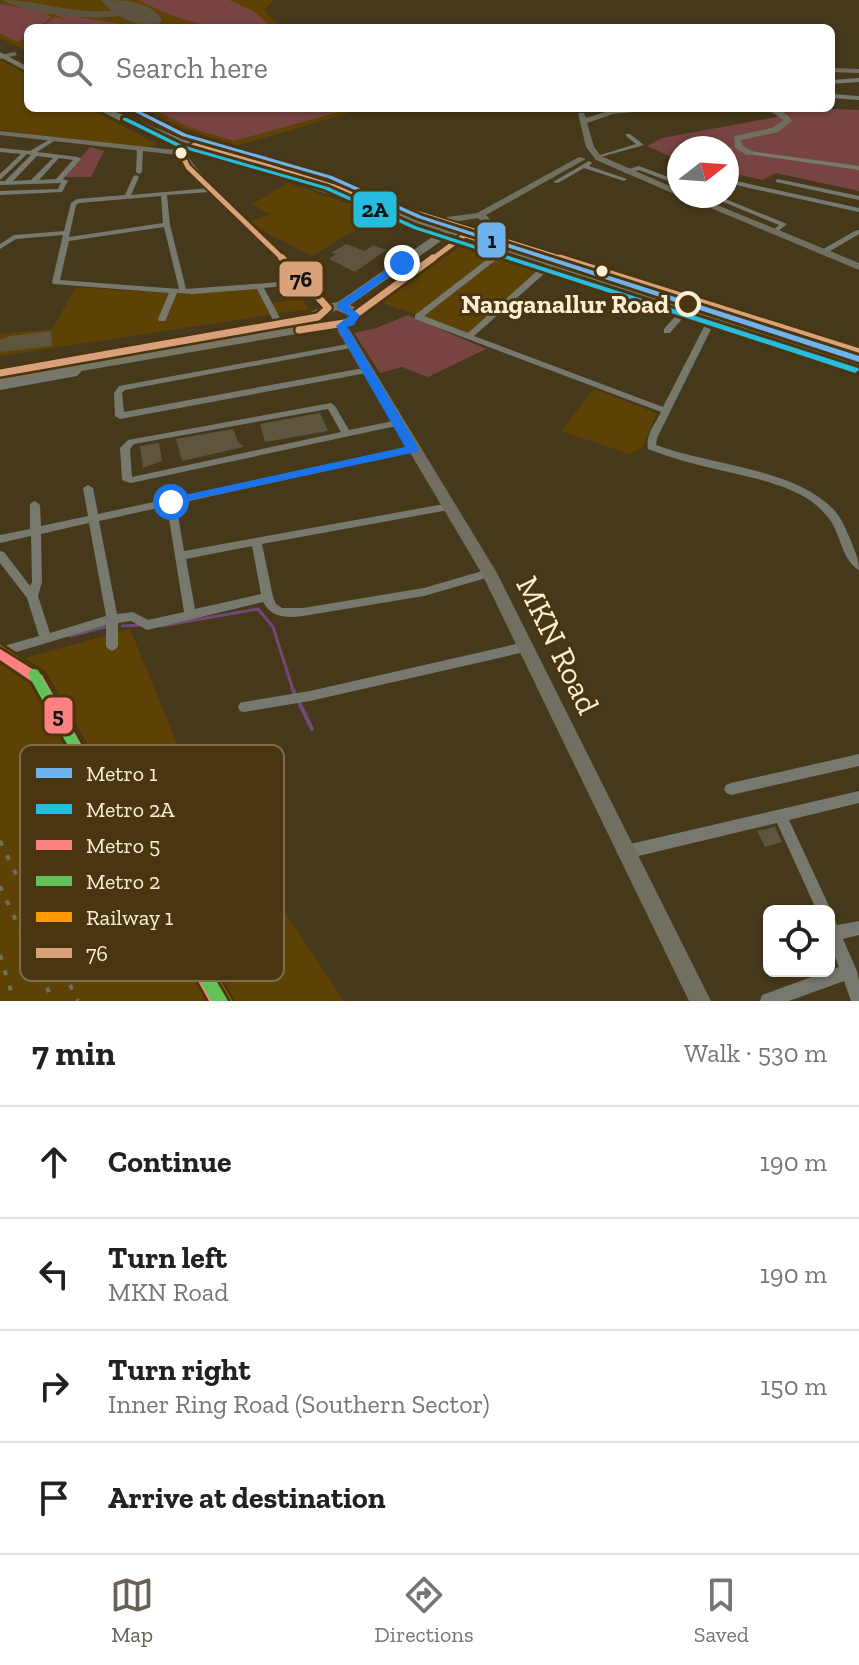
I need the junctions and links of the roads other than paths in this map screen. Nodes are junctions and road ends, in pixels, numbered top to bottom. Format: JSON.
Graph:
{"nodes":[{"id":1,"x":4,"y":54,"type":"edge"},
{"id":2,"x":24,"y":60,"type":"edge"},
{"id":3,"x":24,"y":67,"type":"edge"},
{"id":4,"x":835,"y":70,"type":"edge"},
{"id":5,"x":859,"y":71,"type":"edge"},
{"id":6,"x":859,"y":80,"type":"edge"},
{"id":7,"x":835,"y":82,"type":"edge"},
{"id":8,"x":835,"y":96,"type":"edge"},
{"id":9,"x":859,"y":98,"type":"edge"},
{"id":10,"x":108,"y":112,"type":"edge"},
{"id":11,"x":121,"y":112,"type":"edge"},
{"id":12,"x":612,"y":112,"type":"edge"},
{"id":13,"x":777,"y":112,"type":"edge"},
{"id":14,"x":152,"y":131,"type":"junction"},
{"id":15,"x":0,"y":133,"type":"edge"},
{"id":16,"x":628,"y":135,"type":"dead end"},
{"id":17,"x":52,"y":140,"type":"junction"},
{"id":18,"x":140,"y":149,"type":"junction"},
{"id":19,"x":189,"y":149,"type":"junction"},
{"id":20,"x":1,"y":152,"type":"edge"},
{"id":21,"x":30,"y":153,"type":"junction"},
{"id":22,"x":750,"y":153,"type":"joint"},
{"id":23,"x":57,"y":157,"type":"junction"},
{"id":24,"x":591,"y":158,"type":"junction"},
{"id":25,"x":859,"y":168,"type":"edge"},
{"id":26,"x":2,"y":181,"type":"edge"},
{"id":27,"x":58,"y":181,"type":"junction"},
{"id":28,"x":778,"y":181,"type":"dead end"},
{"id":29,"x":33,"y":182,"type":"junction"},
{"id":30,"x":556,"y":182,"type":"dead end"},
{"id":31,"x":739,"y":184,"type":"edge"},
{"id":32,"x":667,"y":187,"type":"edge"},
{"id":33,"x":210,"y":190,"type":"junction"},
{"id":34,"x":0,"y":193,"type":"edge"},
{"id":35,"x":127,"y":197,"type":"junction"},
{"id":36,"x":859,"y":198,"type":"edge"},
{"id":37,"x":164,"y":199,"type":"junction"},
{"id":38,"x":739,"y":206,"type":"edge"},
{"id":39,"x":719,"y":208,"type":"edge"},
{"id":40,"x":859,"y":210,"type":"edge"},
{"id":41,"x":480,"y":215,"type":"junction"},
{"id":42,"x":167,"y":225,"type":"junction"},
{"id":43,"x":448,"y":225,"type":"junction"},
{"id":44,"x":483,"y":232,"type":"junction"},
{"id":45,"x":774,"y":232,"type":"junction"},
{"id":46,"x":857,"y":232,"type":"dead end"},
{"id":47,"x":465,"y":235,"type":"junction"},
{"id":48,"x":67,"y":236,"type":"junction"},
{"id":49,"x":0,"y":247,"type":"edge"},
{"id":50,"x":506,"y":249,"type":"junction"},
{"id":51,"x":822,"y":252,"type":"junction"},
{"id":52,"x":551,"y":263,"type":"junction"},
{"id":53,"x":859,"y":267,"type":"edge"},
{"id":54,"x":304,"y":282,"type":"junction"},
{"id":55,"x":260,"y":287,"type":"junction"},
{"id":56,"x":178,"y":291,"type":"junction"},
{"id":57,"x":688,"y":307,"type":"junction"},
{"id":58,"x":714,"y":315,"type":"junction"},
{"id":59,"x":331,"y":316,"type":"junction"},
{"id":60,"x":276,"y":318,"type":"dead end"},
{"id":61,"x":162,"y":319,"type":"dead end"},
{"id":62,"x":667,"y":331,"type":"dead end"},
{"id":63,"x":468,"y":337,"type":"junction"},
{"id":64,"x":353,"y":345,"type":"junction"},
{"id":65,"x":859,"y":352,"type":"edge"},
{"id":66,"x":859,"y":362,"type":"edge"},
{"id":67,"x":85,"y":363,"type":"junction"},
{"id":68,"x":369,"y":370,"type":"junction"},
{"id":69,"x":0,"y":373,"type":"edge"},
{"id":70,"x":0,"y":384,"type":"edge"},
{"id":71,"x":666,"y":411,"type":"junction"},
{"id":72,"x":398,"y":423,"type":"junction"},
{"id":73,"x":347,"y":435,"type":"junction"},
{"id":74,"x":413,"y":449,"type":"junction"},
{"id":75,"x":88,"y":488,"type":"dead end"},
{"id":76,"x":171,"y":502,"type":"junction"},
{"id":77,"x":35,"y":505,"type":"dead end"},
{"id":78,"x":450,"y":507,"type":"junction"},
{"id":79,"x":92,"y":519,"type":"junction"},
{"id":80,"x":34,"y":532,"type":"junction"},
{"id":81,"x":0,"y":539,"type":"edge"},
{"id":82,"x":256,"y":541,"type":"junction"},
{"id":83,"x":0,"y":555,"type":"edge"},
{"id":84,"x":180,"y":556,"type":"junction"},
{"id":85,"x":859,"y":566,"type":"edge"},
{"id":86,"x":489,"y":573,"type":"junction"},
{"id":87,"x":32,"y":596,"type":"junction"},
{"id":88,"x":267,"y":597,"type":"junction"},
{"id":89,"x":190,"y":616,"type":"junction"},
{"id":90,"x":112,"y":619,"type":"junction"},
{"id":91,"x":46,"y":639,"type":"junction"},
{"id":92,"x":112,"y":646,"type":"dead end"},
{"id":93,"x":525,"y":647,"type":"junction"},
{"id":94,"x":0,"y":652,"type":"edge"},
{"id":95,"x":244,"y":707,"type":"dead end"},
{"id":96,"x":859,"y":760,"type":"edge"},
{"id":97,"x":731,"y":789,"type":"dead end"},
{"id":98,"x":859,"y":797,"type":"edge"},
{"id":99,"x":781,"y":817,"type":"junction"},
{"id":100,"x":626,"y":852,"type":"junction"},
{"id":101,"x":821,"y":905,"type":"edge"},
{"id":102,"x":835,"y":927,"type":"edge"},
{"id":103,"x":859,"y":928,"type":"edge"},
{"id":104,"x":835,"y":937,"type":"edge"},
{"id":105,"x":849,"y":971,"type":"junction"},
{"id":106,"x":700,"y":1001,"type":"edge"},
{"id":107,"x":768,"y":1001,"type":"edge"},
{"id":108,"x":859,"y":1001,"type":"edge"}],
"edges":[{"from":1,"to":2,"type":"main road"},
{"from":1,"to":3,"type":"main road"},
{"from":4,"to":5,"type":"street"},
{"from":6,"to":7,"type":"street"},
{"from":8,"to":9,"type":"street"},
{"from":10,"to":14,"type":"main road"},
{"from":11,"to":14,"type":"main road"},
{"from":12,"to":24,"type":"street"},
{"from":13,"to":22,"type":"street"},
{"from":14,"to":19,"type":"main road"},
{"from":15,"to":17,"type":"street"},
{"from":16,"to":24,"type":"street"},
{"from":17,"to":18,"type":"street"},
{"from":17,"to":21,"type":"street"},
{"from":18,"to":19,"type":"street"},
{"from":18,"to":35,"type":"street"},
{"from":19,"to":33,"type":"street","name":"MKN Road"},
{"from":19,"to":43,"type":"main road"},
{"from":20,"to":21,"type":"street"},
{"from":21,"to":23,"type":"street"},
{"from":21,"to":26,"type":"street"},
{"from":22,"to":25,"type":"street"},
{"from":23,"to":27,"type":"street"},
{"from":23,"to":29,"type":"street"},
{"from":24,"to":30,"type":"street"},
{"from":24,"to":32,"type":"street"},
{"from":24,"to":41,"type":"street"},
{"from":26,"to":29,"type":"street"},
{"from":27,"to":29,"type":"street"},
{"from":27,"to":34,"type":"street"},
{"from":28,"to":36,"type":"street"},
{"from":31,"to":40,"type":"street"},
{"from":33,"to":37,"type":"street"},
{"from":33,"to":54,"type":"street","name":"MKN Road"},
{"from":35,"to":37,"type":"street"},
{"from":35,"to":48,"type":"street"},
{"from":37,"to":42,"type":"street"},
{"from":38,"to":45,"type":"street"},
{"from":39,"to":45,"type":"street"},
{"from":41,"to":43,"type":"street"},
{"from":41,"to":44,"type":"street"},
{"from":42,"to":48,"type":"street"},
{"from":42,"to":56,"type":"street"},
{"from":43,"to":44,"type":"main road"},
{"from":43,"to":47,"type":"main road"},
{"from":43,"to":59,"type":"main road"},
{"from":44,"to":65,"type":"main road"},
{"from":45,"to":51,"type":"street"},
{"from":46,"to":51,"type":"street"},
{"from":47,"to":50,"type":"main road"},
{"from":47,"to":59,"type":"main road"},
{"from":48,"to":49,"type":"street"},
{"from":48,"to":56,"type":"street"},
{"from":50,"to":52,"type":"main road"},
{"from":50,"to":63,"type":"street"},
{"from":51,"to":53,"type":"street"},
{"from":52,"to":57,"type":"main road"},
{"from":52,"to":63,"type":"street"},
{"from":54,"to":55,"type":"street"},
{"from":54,"to":59,"type":"street","name":"MKN Road"},
{"from":55,"to":56,"type":"street"},
{"from":55,"to":60,"type":"street"},
{"from":56,"to":61,"type":"street"},
{"from":57,"to":58,"type":"main road"},
{"from":57,"to":62,"type":"street"},
{"from":58,"to":66,"type":"main road"},
{"from":58,"to":71,"type":"street"},
{"from":59,"to":64,"type":"street","name":"MKN Road"},
{"from":59,"to":67,"type":"main road"},
{"from":63,"to":71,"type":"street"},
{"from":64,"to":68,"type":"street","name":"MKN Road"},
{"from":64,"to":68,"type":"street"},
{"from":67,"to":69,"type":"main road"},
{"from":67,"to":70,"type":"main road"},
{"from":68,"to":72,"type":"street","name":"MKN Road"},
{"from":71,"to":85,"type":"street"},
{"from":72,"to":73,"type":"street"},
{"from":72,"to":74,"type":"street","name":"MKN Road"},
{"from":73,"to":73,"type":"street"},
{"from":74,"to":76,"type":"street"},
{"from":74,"to":78,"type":"street","name":"MKN Road"},
{"from":75,"to":79,"type":"street"},
{"from":76,"to":79,"type":"street"},
{"from":76,"to":84,"type":"street"},
{"from":77,"to":80,"type":"street"},
{"from":78,"to":82,"type":"street"},
{"from":78,"to":86,"type":"street","name":"MKN Road"},
{"from":79,"to":80,"type":"street"},
{"from":79,"to":90,"type":"street"},
{"from":80,"to":81,"type":"street"},
{"from":80,"to":87,"type":"street"},
{"from":82,"to":84,"type":"street"},
{"from":82,"to":88,"type":"street"},
{"from":83,"to":87,"type":"street"},
{"from":84,"to":89,"type":"street"},
{"from":86,"to":88,"type":"street"},
{"from":86,"to":93,"type":"street","name":"MKN Road"},
{"from":87,"to":91,"type":"street"},
{"from":88,"to":89,"type":"street"},
{"from":89,"to":90,"type":"street"},
{"from":90,"to":91,"type":"street"},
{"from":90,"to":92,"type":"street"},
{"from":91,"to":94,"type":"street"},
{"from":93,"to":95,"type":"street"},
{"from":93,"to":100,"type":"street","name":"MKN Road"},
{"from":96,"to":97,"type":"street"},
{"from":98,"to":99,"type":"street"},
{"from":99,"to":100,"type":"street"},
{"from":99,"to":101,"type":"street"},
{"from":100,"to":106,"type":"street","name":"MKN Road"},
{"from":102,"to":103,"type":"street"},
{"from":104,"to":105,"type":"street"},
{"from":105,"to":107,"type":"street"},
{"from":105,"to":108,"type":"street"}]}
